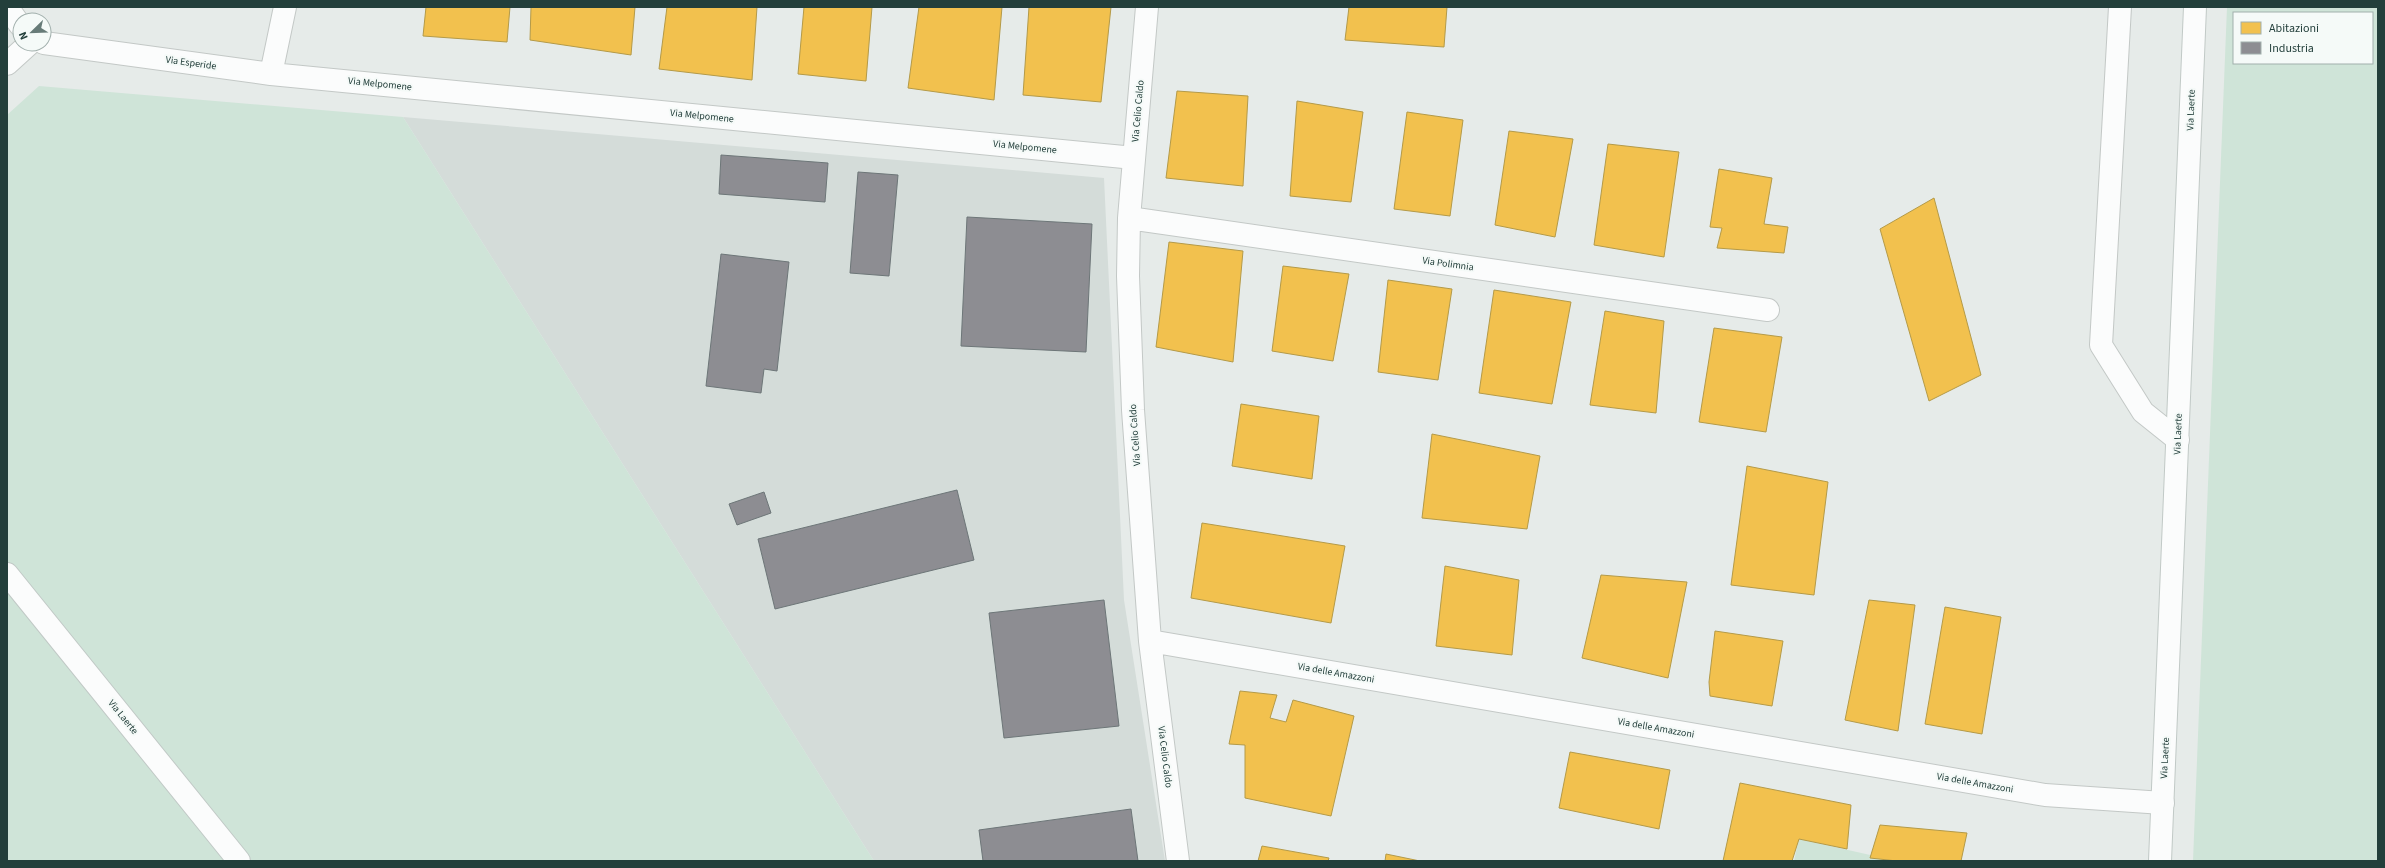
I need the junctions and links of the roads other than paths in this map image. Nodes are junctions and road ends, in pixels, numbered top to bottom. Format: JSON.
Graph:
{"nodes":[{"id":1,"x":285,"y":7,"type":"edge"},
{"id":2,"x":1147,"y":7,"type":"edge"},
{"id":3,"x":2120,"y":7,"type":"edge"},
{"id":4,"x":2195,"y":7,"type":"edge"},
{"id":5,"x":52,"y":44,"type":"edge"},
{"id":6,"x":20,"y":52,"type":"edge"},
{"id":7,"x":7,"y":64,"type":"edge"},
{"id":8,"x":270,"y":74,"type":"junction"},
{"id":9,"x":1134,"y":158,"type":"junction"},
{"id":10,"x":1128,"y":218,"type":"junction"},
{"id":11,"x":1768,"y":310,"type":"dead end"},
{"id":12,"x":2178,"y":440,"type":"junction"},
{"id":13,"x":7,"y":574,"type":"edge"},
{"id":14,"x":1150,"y":641,"type":"junction"},
{"id":15,"x":2163,"y":803,"type":"junction"},
{"id":16,"x":239,"y":861,"type":"edge"},
{"id":17,"x":1178,"y":861,"type":"edge"},
{"id":18,"x":2160,"y":861,"type":"edge"}],
"edges":[{"from":1,"to":8,"type":"street"},
{"from":2,"to":9,"type":"street","name":"Via Celio Caldo"},
{"from":3,"to":12,"type":"street"},
{"from":4,"to":12,"type":"street","name":"Via Laerte"},
{"from":5,"to":8,"type":"street","name":"Via Esperide"},
{"from":6,"to":7,"type":"street"},
{"from":8,"to":9,"type":"street","name":"Via Melpomene"},
{"from":9,"to":10,"type":"street","name":"Via Celio Caldo"},
{"from":10,"to":11,"type":"street","name":"Via Polimnia"},
{"from":10,"to":14,"type":"street","name":"Via Celio Caldo"},
{"from":12,"to":15,"type":"street","name":"Via Laerte"},
{"from":13,"to":16,"type":"street","name":"Via Laerte"},
{"from":14,"to":15,"type":"street","name":"Via delle Amazzoni"},
{"from":14,"to":17,"type":"street","name":"Via Celio Caldo"},
{"from":15,"to":18,"type":"street","name":"Via Laerte"}]}
